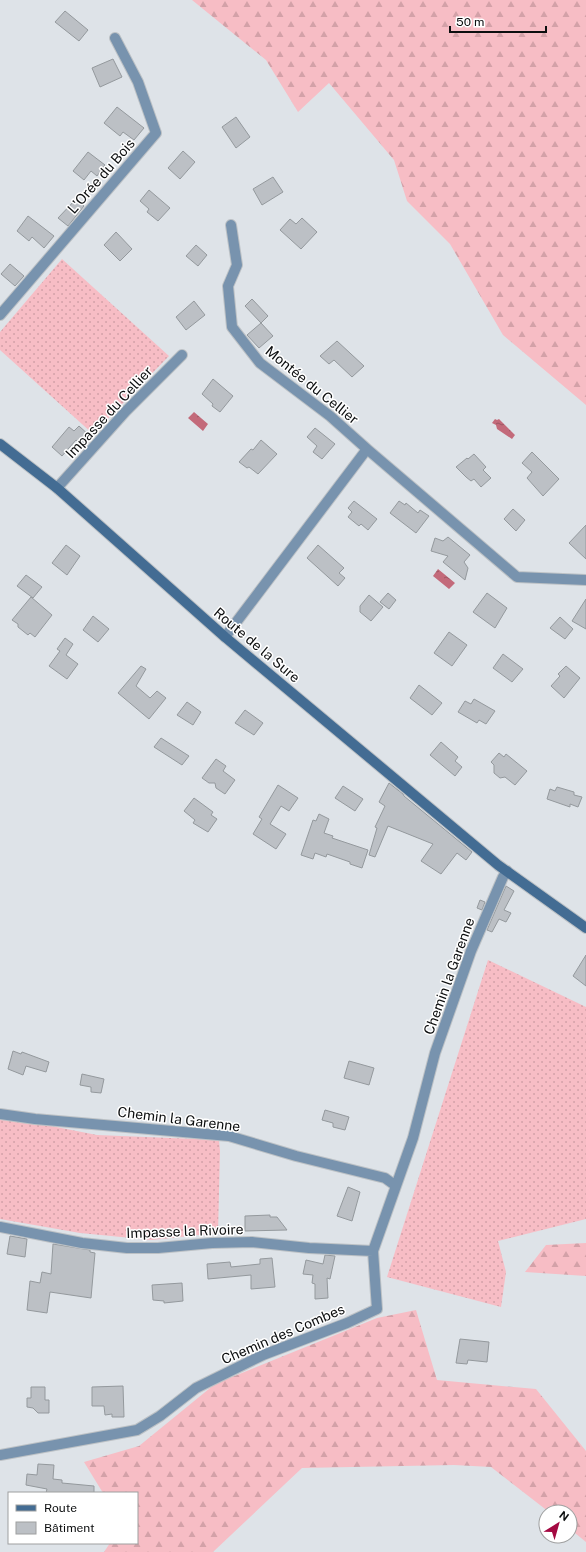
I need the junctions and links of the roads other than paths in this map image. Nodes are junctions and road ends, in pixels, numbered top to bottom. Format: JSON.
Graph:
{"nodes":[{"id":1,"x":116,"y":38,"type":"dead end"},
{"id":2,"x":231,"y":225,"type":"dead end"},
{"id":3,"x":0,"y":315,"type":"edge"},
{"id":4,"x":182,"y":355,"type":"dead end"},
{"id":5,"x":0,"y":444,"type":"edge"},
{"id":6,"x":367,"y":449,"type":"junction"},
{"id":7,"x":57,"y":488,"type":"junction"},
{"id":8,"x":586,"y":580,"type":"edge"},
{"id":9,"x":225,"y":637,"type":"junction"},
{"id":10,"x":507,"y":871,"type":"junction"},
{"id":11,"x":586,"y":928,"type":"edge"},
{"id":12,"x":0,"y":1114,"type":"edge"},
{"id":13,"x":396,"y":1186,"type":"junction"},
{"id":14,"x":0,"y":1227,"type":"edge"},
{"id":15,"x":373,"y":1251,"type":"junction"},
{"id":16,"x":377,"y":1309,"type":"joint"},
{"id":17,"x":0,"y":1455,"type":"edge"}],
"edges":[{"from":1,"to":3,"type":"street","name":"L'Orée du Bois"},
{"from":2,"to":6,"type":"street","name":"Montée du Cellier"},
{"from":4,"to":7,"type":"street","name":"Impasse du Cellier"},
{"from":5,"to":7,"type":"main road","name":"Route de la Sure"},
{"from":6,"to":8,"type":"street","name":"Montée du Cellier"},
{"from":6,"to":9,"type":"street"},
{"from":7,"to":9,"type":"main road","name":"Route de la Sure"},
{"from":9,"to":10,"type":"main road","name":"Route de la Sure"},
{"from":10,"to":11,"type":"main road","name":"Route de la Sure"},
{"from":10,"to":13,"type":"street","name":"Chemin la Garenne"},
{"from":12,"to":13,"type":"street","name":"Chemin la Garenne"},
{"from":13,"to":15,"type":"street","name":"Chemin la Garenne"},
{"from":14,"to":15,"type":"street","name":"Impasse la Rivoire"},
{"from":15,"to":16,"type":"street","name":"Chemin la Garenne"},
{"from":16,"to":17,"type":"street","name":"Chemin des Combes"}]}
